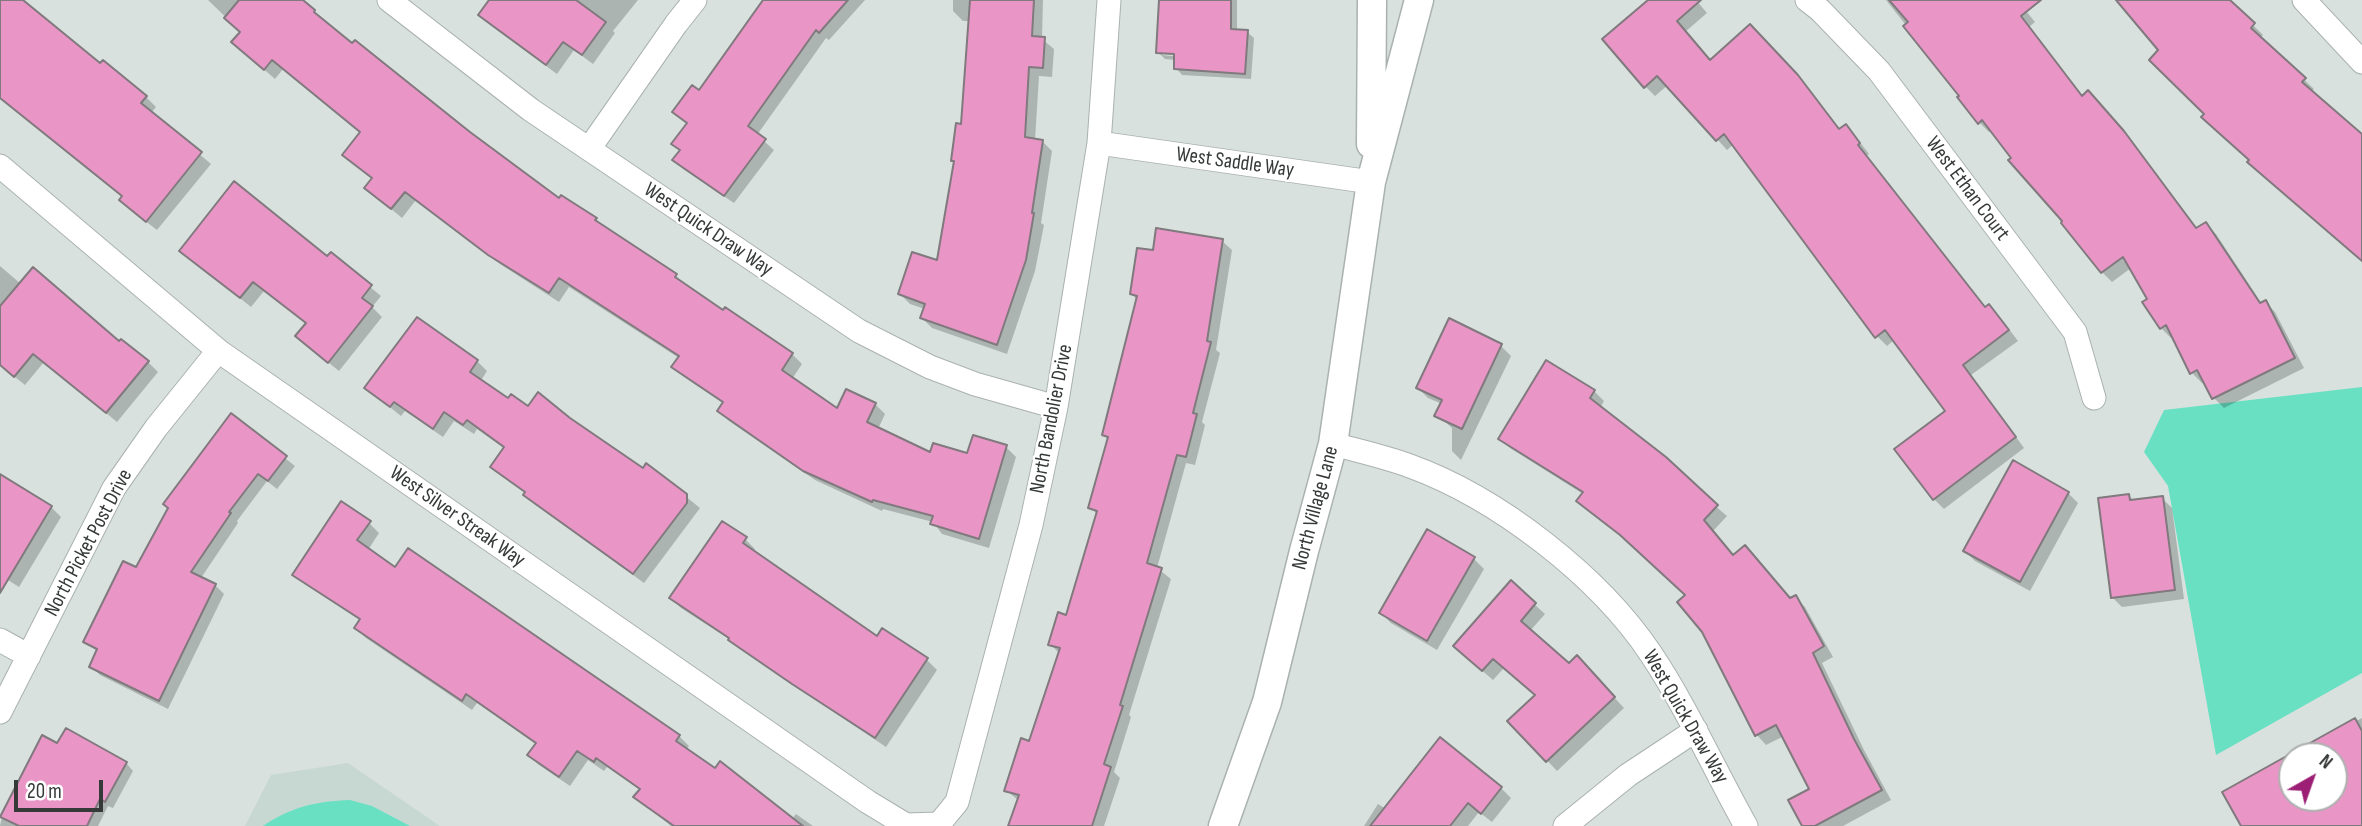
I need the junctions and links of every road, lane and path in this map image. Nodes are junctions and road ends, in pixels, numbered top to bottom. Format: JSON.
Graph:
{"nodes":[{"id":1,"x":389,"y":0,"type":"edge"},
{"id":2,"x":695,"y":0,"type":"edge"},
{"id":3,"x":1109,"y":0,"type":"edge"},
{"id":4,"x":1372,"y":0,"type":"edge"},
{"id":5,"x":1419,"y":0,"type":"edge"},
{"id":6,"x":1807,"y":0,"type":"edge"},
{"id":7,"x":2304,"y":0,"type":"edge"},
{"id":8,"x":2362,"y":62,"type":"edge"},
{"id":9,"x":1099,"y":143,"type":"junction"},
{"id":10,"x":589,"y":149,"type":"junction"},
{"id":11,"x":0,"y":166,"type":"edge"},
{"id":12,"x":1371,"y":182,"type":"junction"},
{"id":13,"x":218,"y":351,"type":"junction"},
{"id":14,"x":2094,"y":398,"type":"dead end"},
{"id":15,"x":1056,"y":407,"type":"junction"},
{"id":16,"x":1333,"y":444,"type":"junction"},
{"id":17,"x":0,"y":640,"type":"edge"},
{"id":18,"x":29,"y":656,"type":"junction"},
{"id":19,"x":0,"y":712,"type":"edge"},
{"id":20,"x":1696,"y":730,"type":"junction"},
{"id":21,"x":939,"y":824,"type":"joint"},
{"id":22,"x":1223,"y":826,"type":"edge"},
{"id":23,"x":1565,"y":826,"type":"edge"},
{"id":24,"x":1746,"y":826,"type":"edge"}],
"edges":[{"from":1,"to":10,"type":"street","name":"West Quick Draw Way"},
{"from":2,"to":10,"type":"street"},
{"from":3,"to":9,"type":"street","name":"North Bandolier Drive"},
{"from":4,"to":12,"type":"street","name":"North Village Lane"},
{"from":5,"to":12,"type":"street","name":"North Village Lane"},
{"from":6,"to":14,"type":"street","name":"West Ethan Court"},
{"from":7,"to":8,"type":"street"},
{"from":9,"to":12,"type":"street","name":"West Saddle Way"},
{"from":9,"to":15,"type":"street","name":"North Bandolier Drive"},
{"from":10,"to":15,"type":"street","name":"West Quick Draw Way"},
{"from":11,"to":13,"type":"street","name":"West Silver Streak Way"},
{"from":12,"to":16,"type":"street","name":"North Village Lane"},
{"from":13,"to":18,"type":"street","name":"North Picket Post Drive"},
{"from":13,"to":21,"type":"street","name":"West Silver Streak Way"},
{"from":15,"to":21,"type":"street","name":"North Bandolier Drive"},
{"from":16,"to":20,"type":"street","name":"West Quick Draw Way"},
{"from":16,"to":22,"type":"street","name":"North Village Lane"},
{"from":17,"to":18,"type":"street"},
{"from":18,"to":19,"type":"street","name":"North Picket Post Drive"},
{"from":20,"to":23,"type":"street"},
{"from":20,"to":24,"type":"street","name":"West Quick Draw Way"}]}
